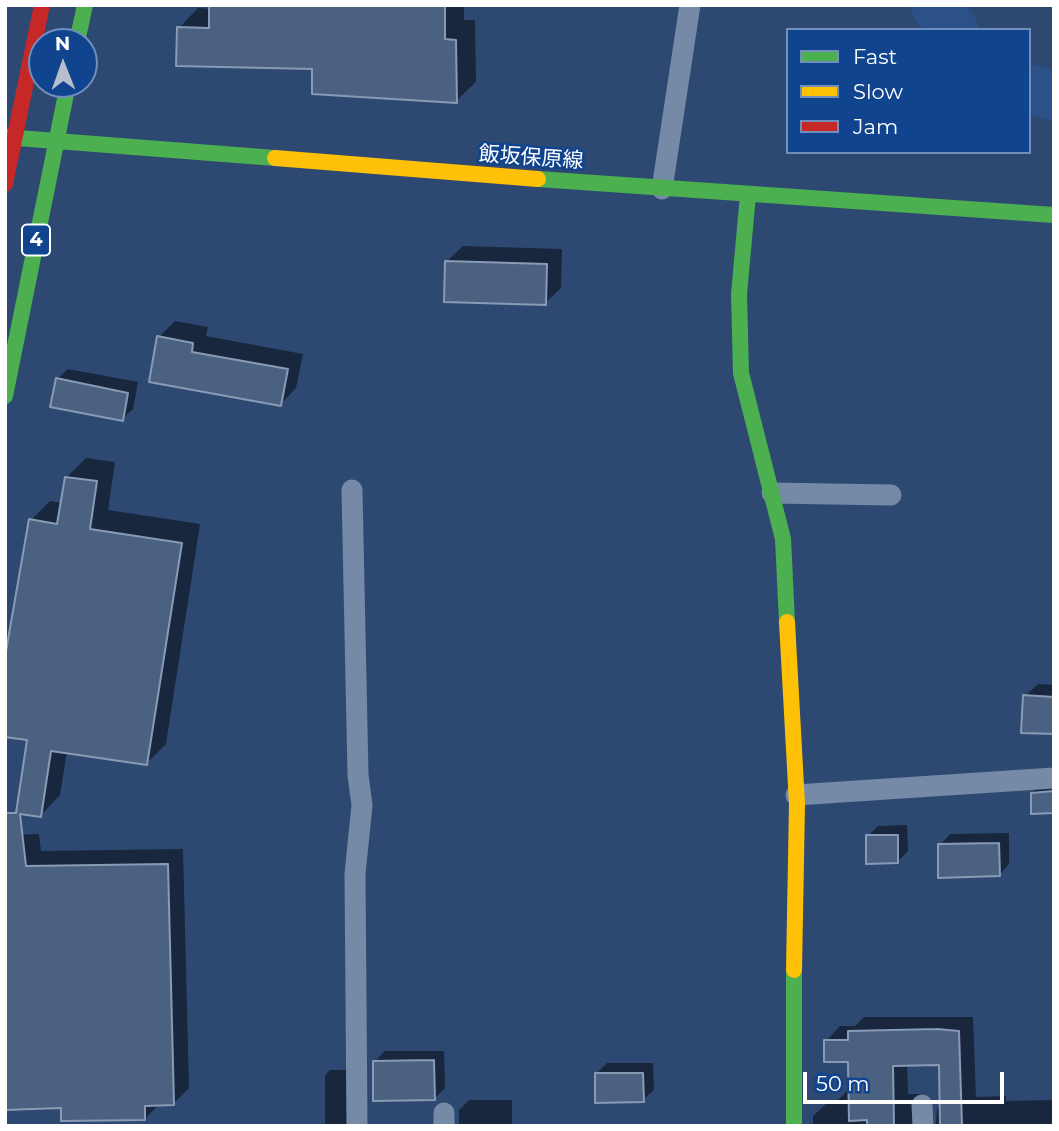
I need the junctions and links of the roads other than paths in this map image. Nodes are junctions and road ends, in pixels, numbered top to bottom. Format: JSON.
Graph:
{"nodes":[{"id":1,"x":41,"y":5,"type":"edge"},
{"id":2,"x":85,"y":5,"type":"edge"},
{"id":3,"x":690,"y":5,"type":"edge"},
{"id":4,"x":80,"y":28,"type":"edge"},
{"id":5,"x":65,"y":98,"type":"edge"},
{"id":6,"x":10,"y":137,"type":"edge"},
{"id":7,"x":55,"y":142,"type":"junction"},
{"id":8,"x":5,"y":184,"type":"edge"},
{"id":9,"x":662,"y":189,"type":"junction"},
{"id":10,"x":748,"y":195,"type":"junction"},
{"id":11,"x":1054,"y":215,"type":"edge"},
{"id":12,"x":5,"y":396,"type":"edge"},
{"id":13,"x":352,"y":490,"type":"dead end"},
{"id":14,"x":772,"y":493,"type":"junction"},
{"id":15,"x":891,"y":495,"type":"dead end"},
{"id":16,"x":1054,"y":778,"type":"edge"},
{"id":17,"x":796,"y":795,"type":"junction"},
{"id":18,"x":357,"y":1126,"type":"edge"},
{"id":19,"x":794,"y":1126,"type":"edge"}],
"edges":[{"from":1,"to":6,"type":"main road"},
{"from":2,"to":4,"type":"main road"},
{"from":3,"to":9,"type":"street"},
{"from":5,"to":7,"type":"main road","number":"4"},
{"from":6,"to":7,"type":"main road","name":"飯坂保原線"},
{"from":6,"to":8,"type":"main road"},
{"from":7,"to":9,"type":"main road","name":"飯坂保原線"},
{"from":7,"to":12,"type":"main road","number":"4"},
{"from":9,"to":10,"type":"main road","name":"飯坂保原線"},
{"from":10,"to":11,"type":"main road","name":"飯坂保原線"},
{"from":10,"to":14,"type":"main road"},
{"from":13,"to":18,"type":"street"},
{"from":14,"to":15,"type":"street"},
{"from":14,"to":17,"type":"main road"},
{"from":16,"to":17,"type":"street"},
{"from":17,"to":19,"type":"main road"}]}
